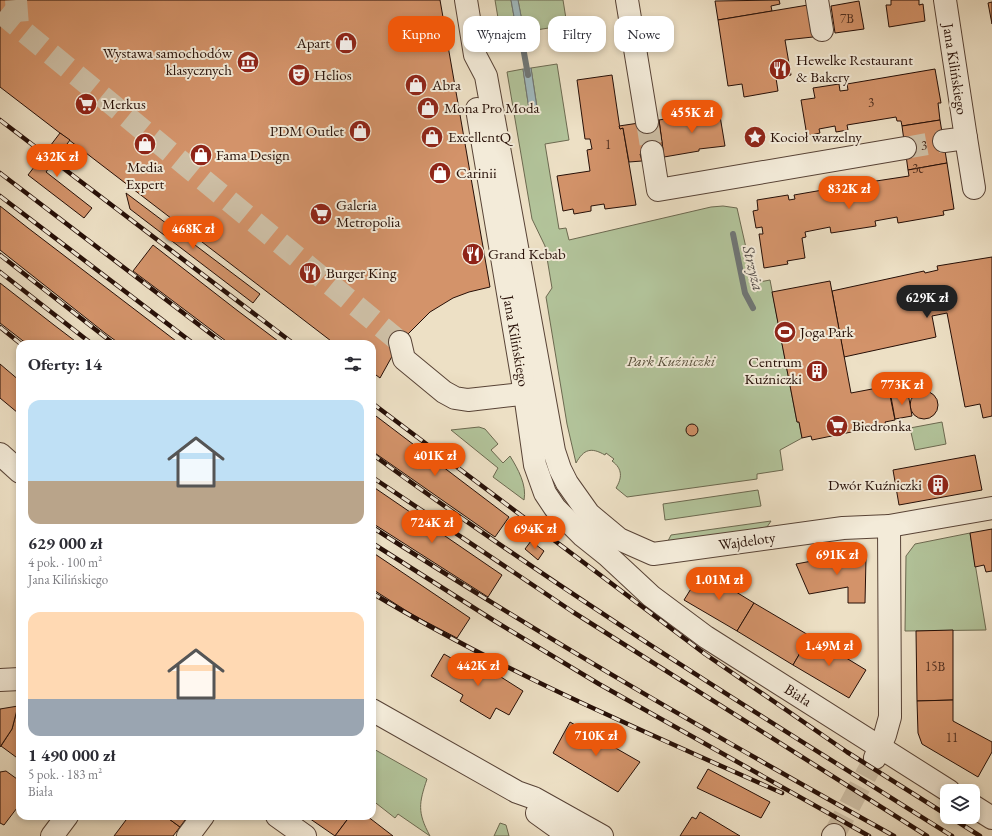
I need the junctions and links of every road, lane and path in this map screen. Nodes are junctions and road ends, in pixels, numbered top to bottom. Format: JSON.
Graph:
{"nodes":[{"id":1,"x":466,"y":0,"type":"edge"},
{"id":2,"x":628,"y":0,"type":"edge"},
{"id":3,"x":817,"y":0,"type":"edge"},
{"id":4,"x":945,"y":0,"type":"edge"},
{"id":5,"x":822,"y":30,"type":"dead end"},
{"id":6,"x":647,"y":122,"type":"tunnel mouth"},
{"id":7,"x":966,"y":138,"type":"junction"},
{"id":8,"x":944,"y":142,"type":"tunnel mouth"},
{"id":9,"x":905,"y":148,"type":"tunnel mouth"},
{"id":10,"x":652,"y":152,"type":"tunnel mouth"},
{"id":11,"x":974,"y":188,"type":"dead end"},
{"id":12,"x":400,"y":342,"type":"tunnel mouth"},
{"id":13,"x":534,"y":393,"type":"junction"},
{"id":14,"x":0,"y":454,"type":"edge"},
{"id":15,"x":16,"y":468,"type":"edge"},
{"id":16,"x":992,"y":508,"type":"edge"},
{"id":17,"x":889,"y":526,"type":"junction"},
{"id":18,"x":653,"y":554,"type":"junction"},
{"id":19,"x":641,"y":586,"type":"junction"},
{"id":20,"x":16,"y":679,"type":"edge"},
{"id":21,"x":0,"y":680,"type":"edge"},
{"id":22,"x":376,"y":712,"type":"edge"},
{"id":23,"x":878,"y":753,"type":"junction"},
{"id":24,"x":940,"y":786,"type":"edge"},
{"id":25,"x":516,"y":792,"type":"junction"},
{"id":26,"x":980,"y":810,"type":"edge"},
{"id":27,"x":992,"y":818,"type":"edge"},
{"id":28,"x":64,"y":820,"type":"edge"},
{"id":29,"x":200,"y":820,"type":"edge"},
{"id":30,"x":283,"y":820,"type":"edge"},
{"id":31,"x":52,"y":836,"type":"edge"},
{"id":32,"x":188,"y":836,"type":"edge"},
{"id":33,"x":305,"y":836,"type":"edge"},
{"id":34,"x":569,"y":836,"type":"edge"},
{"id":35,"x":602,"y":836,"type":"edge"}],
"edges":[{"from":1,"to":13,"type":"street","name":"Jana Kilińskiego"},
{"from":2,"to":6,"type":"street"},
{"from":3,"to":5,"type":"street"},
{"from":4,"to":7,"type":"street","name":"Jana Kilińskiego"},
{"from":7,"to":8,"type":"street"},
{"from":7,"to":11,"type":"street","name":"Jana Kilińskiego"},
{"from":9,"to":10,"type":"street"},
{"from":12,"to":13,"type":"street"},
{"from":13,"to":18,"type":"street","name":"Jana Kilińskiego"},
{"from":13,"to":19,"type":"street","name":"Jana Kilińskiego"},
{"from":14,"to":15,"type":"street"},
{"from":16,"to":17,"type":"street","name":"Wajdeloty"},
{"from":17,"to":18,"type":"street","name":"Wajdeloty"},
{"from":17,"to":23,"type":"street"},
{"from":18,"to":19,"type":"street"},
{"from":19,"to":23,"type":"street","name":"Biała"},
{"from":20,"to":21,"type":"street"},
{"from":22,"to":25,"type":"street"},
{"from":23,"to":24,"type":"street","name":"Biała"},
{"from":25,"to":34,"type":"street"},
{"from":25,"to":35,"type":"street"},
{"from":26,"to":27,"type":"street"},
{"from":28,"to":31,"type":"street"},
{"from":29,"to":32,"type":"street"},
{"from":30,"to":33,"type":"street"}]}
